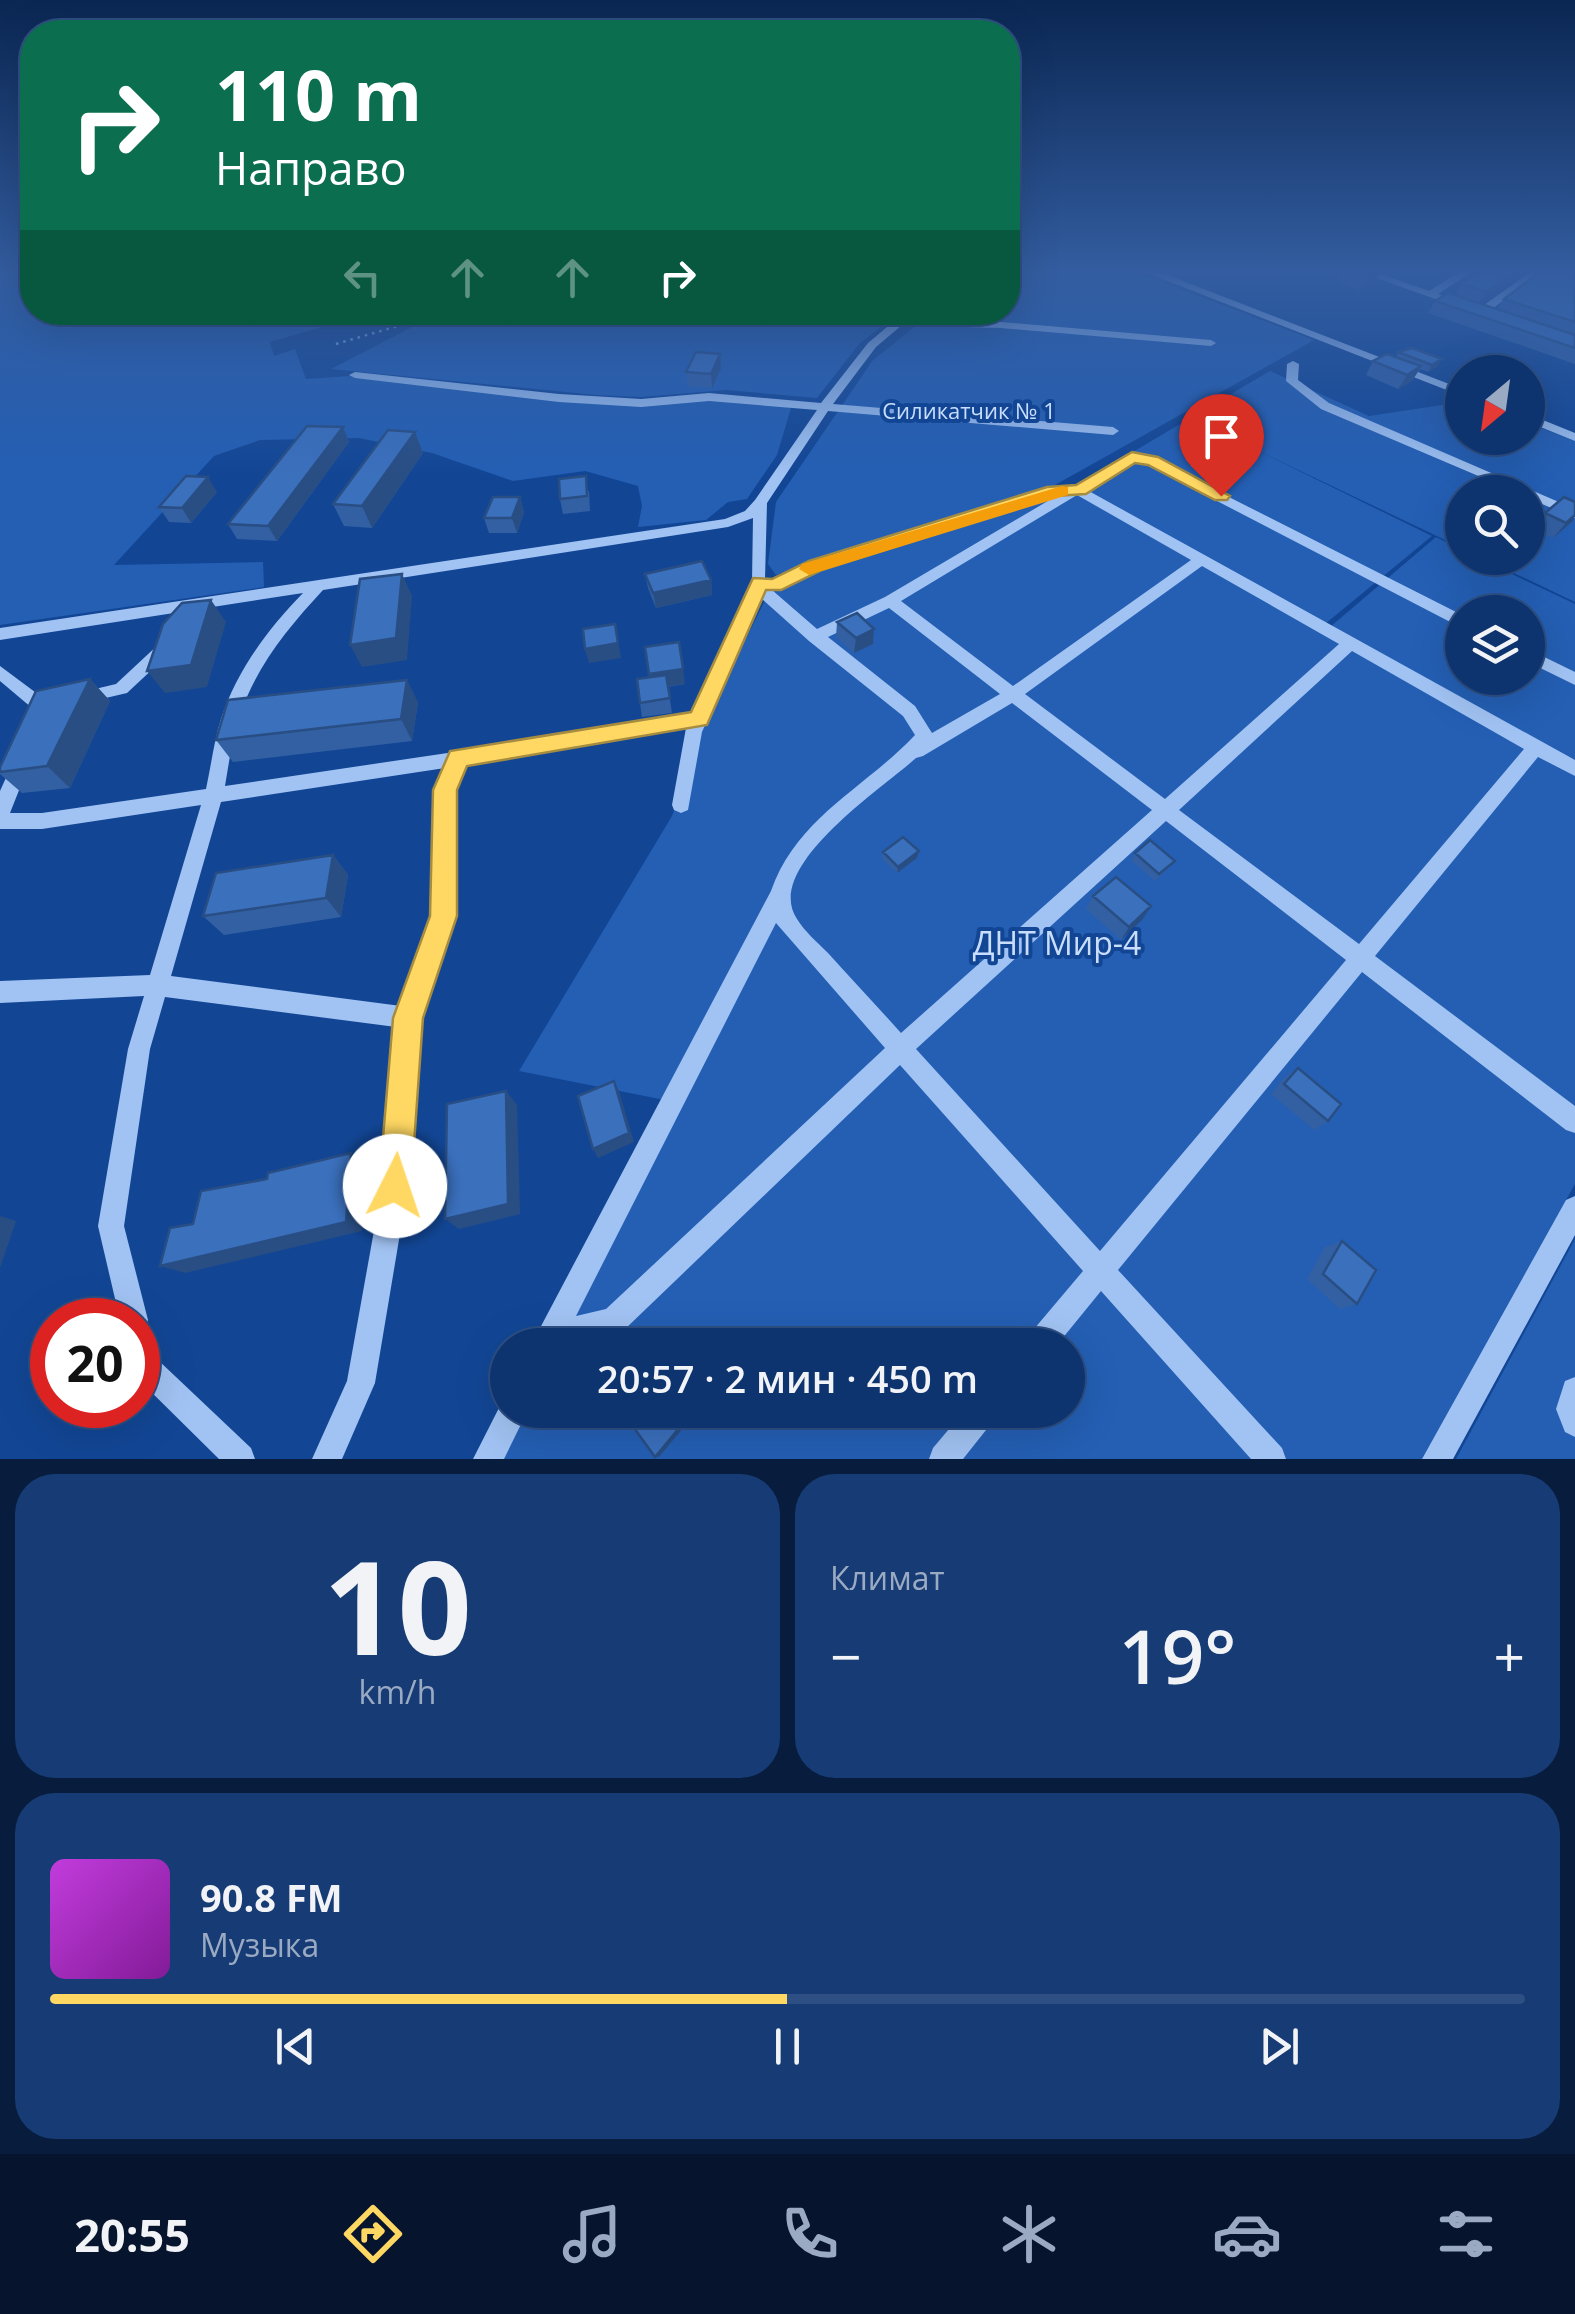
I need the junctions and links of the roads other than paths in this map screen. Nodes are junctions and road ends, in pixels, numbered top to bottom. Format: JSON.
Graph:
{"nodes":[{"id":1,"x":879,"y":339,"type":"edge"},
{"id":2,"x":1166,"y":339,"type":"edge"},
{"id":3,"x":1322,"y":339,"type":"edge"},
{"id":4,"x":1212,"y":343,"type":"dead end"},
{"id":5,"x":1294,"y":364,"type":"dead end"},
{"id":6,"x":355,"y":375,"type":"dead end"},
{"id":7,"x":1445,"y":386,"type":"edge"},
{"id":8,"x":826,"y":405,"type":"junction"},
{"id":9,"x":1545,"y":425,"type":"edge"},
{"id":10,"x":1113,"y":431,"type":"dead end"},
{"id":11,"x":1575,"y":437,"type":"edge"},
{"id":12,"x":1485,"y":475,"type":"edge"},
{"id":13,"x":1080,"y":490,"type":"junction"},
{"id":14,"x":1545,"y":501,"type":"edge"},
{"id":15,"x":760,"y":503,"type":"junction"},
{"id":16,"x":1575,"y":514,"type":"edge"},
{"id":17,"x":1203,"y":559,"type":"junction"},
{"id":18,"x":760,"y":582,"type":"junction"},
{"id":19,"x":320,"y":585,"type":"junction"},
{"id":20,"x":890,"y":601,"type":"junction"},
{"id":21,"x":204,"y":603,"type":"junction"},
{"id":22,"x":1445,"y":612,"type":"edge"},
{"id":23,"x":0,"y":634,"type":"edge"},
{"id":24,"x":815,"y":637,"type":"junction"},
{"id":25,"x":1351,"y":643,"type":"junction"},
{"id":26,"x":1545,"y":664,"type":"edge"},
{"id":27,"x":0,"y":672,"type":"edge"},
{"id":28,"x":1575,"y":679,"type":"edge"},
{"id":29,"x":1012,"y":695,"type":"junction"},
{"id":30,"x":40,"y":706,"type":"junction"},
{"id":31,"x":699,"y":719,"type":"junction"},
{"id":32,"x":1536,"y":747,"type":"junction"},
{"id":33,"x":908,"y":756,"type":"junction"},
{"id":34,"x":458,"y":758,"type":"junction"},
{"id":35,"x":1575,"y":769,"type":"edge"},
{"id":36,"x":214,"y":793,"type":"junction"},
{"id":37,"x":681,"y":804,"type":"dead end"},
{"id":38,"x":1165,"y":810,"type":"junction"},
{"id":39,"x":0,"y":818,"type":"edge"},
{"id":40,"x":780,"y":894,"type":"junction"},
{"id":41,"x":1359,"y":956,"type":"junction"},
{"id":42,"x":157,"y":985,"type":"junction"},
{"id":43,"x":0,"y":992,"type":"edge"},
{"id":44,"x":408,"y":1018,"type":"junction"},
{"id":45,"x":902,"y":1047,"type":"junction"},
{"id":46,"x":1575,"y":1121,"type":"edge"},
{"id":47,"x":1575,"y":1209,"type":"edge"},
{"id":48,"x":1102,"y":1269,"type":"junction"},
{"id":49,"x":129,"y":1298,"type":"edge"},
{"id":50,"x":555,"y":1328,"type":"edge"},
{"id":51,"x":590,"y":1328,"type":"edge"},
{"id":52,"x":1052,"y":1328,"type":"edge"},
{"id":53,"x":160,"y":1381,"type":"edge"},
{"id":54,"x":1575,"y":1391,"type":"edge"},
{"id":55,"x":1575,"y":1422,"type":"edge"},
{"id":56,"x":504,"y":1428,"type":"edge"},
{"id":57,"x":969,"y":1428,"type":"edge"},
{"id":58,"x":240,"y":1459,"type":"edge"},
{"id":59,"x":328,"y":1459,"type":"edge"},
{"id":60,"x":488,"y":1459,"type":"edge"},
{"id":61,"x":944,"y":1459,"type":"edge"},
{"id":62,"x":1271,"y":1459,"type":"edge"},
{"id":63,"x":1437,"y":1459,"type":"edge"}],
"edges":[{"from":1,"to":8,"type":"street"},
{"from":2,"to":4,"type":"street"},
{"from":3,"to":7,"type":"street"},
{"from":5,"to":12,"type":"street"},
{"from":6,"to":8,"type":"street"},
{"from":8,"to":10,"type":"street"},
{"from":8,"to":15,"type":"street"},
{"from":9,"to":11,"type":"street"},
{"from":13,"to":17,"type":"street"},
{"from":13,"to":18,"type":"street"},
{"from":13,"to":20,"type":"street"},
{"from":13,"to":22,"type":"street"},
{"from":14,"to":16,"type":"street"},
{"from":15,"to":18,"type":"street"},
{"from":15,"to":19,"type":"street"},
{"from":17,"to":25,"type":"street"},
{"from":17,"to":29,"type":"street"},
{"from":18,"to":24,"type":"street"},
{"from":18,"to":31,"type":"street"},
{"from":19,"to":21,"type":"street"},
{"from":19,"to":36,"type":"street"},
{"from":20,"to":24,"type":"street"},
{"from":20,"to":29,"type":"street"},
{"from":21,"to":23,"type":"street"},
{"from":21,"to":30,"type":"street"},
{"from":24,"to":33,"type":"street"},
{"from":25,"to":32,"type":"street"},
{"from":25,"to":38,"type":"street"},
{"from":26,"to":28,"type":"street"},
{"from":27,"to":30,"type":"street"},
{"from":29,"to":33,"type":"street"},
{"from":29,"to":38,"type":"street"},
{"from":30,"to":39,"type":"street"},
{"from":31,"to":34,"type":"street"},
{"from":31,"to":37,"type":"street"},
{"from":32,"to":35,"type":"street"},
{"from":32,"to":41,"type":"street"},
{"from":33,"to":40,"type":"street"},
{"from":34,"to":36,"type":"street"},
{"from":34,"to":44,"type":"street"},
{"from":36,"to":39,"type":"street"},
{"from":36,"to":42,"type":"street"},
{"from":38,"to":41,"type":"street"},
{"from":38,"to":45,"type":"street"},
{"from":40,"to":45,"type":"street"},
{"from":40,"to":50,"type":"street"},
{"from":41,"to":46,"type":"street"},
{"from":41,"to":48,"type":"street"},
{"from":42,"to":43,"type":"street"},
{"from":42,"to":44,"type":"street"},
{"from":42,"to":49,"type":"street"},
{"from":44,"to":59,"type":"street"},
{"from":45,"to":48,"type":"street"},
{"from":45,"to":51,"type":"street"},
{"from":47,"to":63,"type":"street"},
{"from":48,"to":52,"type":"street"},
{"from":48,"to":62,"type":"street"},
{"from":53,"to":58,"type":"street"},
{"from":54,"to":55,"type":"street"},
{"from":56,"to":60,"type":"street"},
{"from":57,"to":61,"type":"street"}]}
